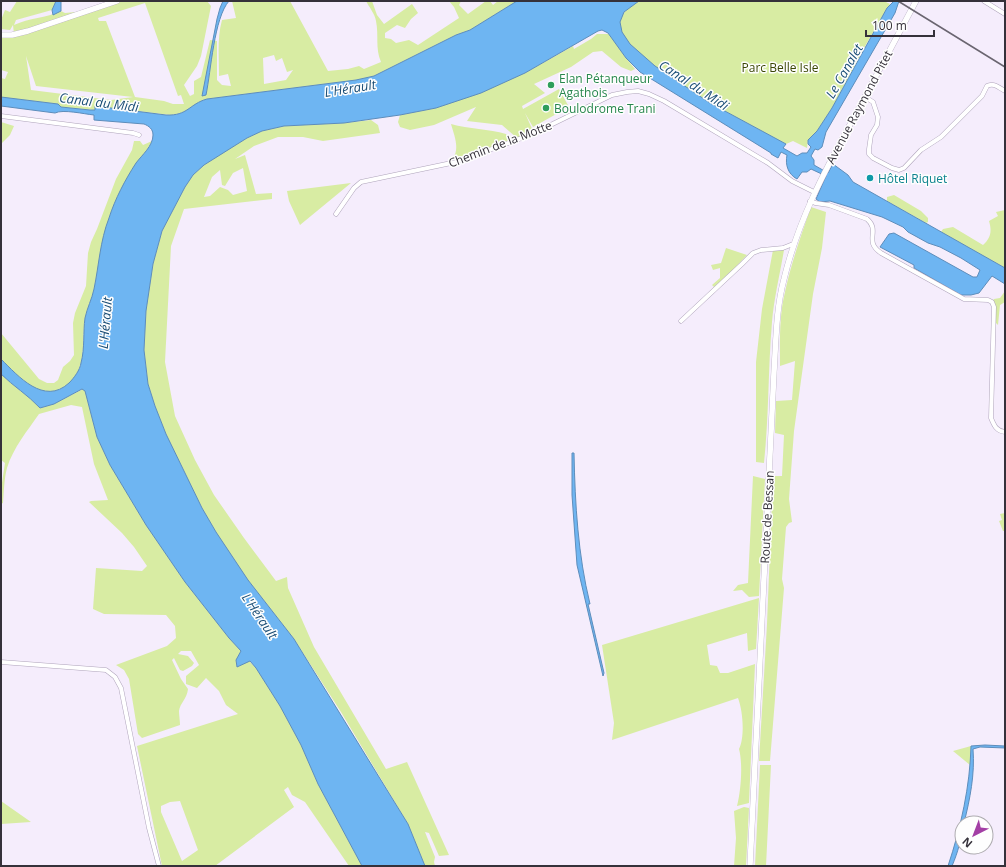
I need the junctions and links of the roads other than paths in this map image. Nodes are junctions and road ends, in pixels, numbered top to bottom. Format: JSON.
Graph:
{"nodes":[{"id":1,"x":118,"y":1,"type":"edge"},
{"id":2,"x":916,"y":1,"type":"edge"},
{"id":3,"x":984,"y":1,"type":"edge"},
{"id":4,"x":1005,"y":14,"type":"edge"},
{"id":5,"x":1,"y":36,"type":"edge"},
{"id":6,"x":1005,"y":91,"type":"edge"},
{"id":7,"x":865,"y":97,"type":"junction"},
{"id":8,"x":1,"y":116,"type":"edge"},
{"id":9,"x":139,"y":135,"type":"dead end"},
{"id":10,"x":824,"y":173,"type":"joint"},
{"id":11,"x":814,"y":192,"type":"junction"},
{"id":12,"x":810,"y":201,"type":"junction"},
{"id":13,"x":336,"y":214,"type":"dead end"},
{"id":14,"x":793,"y":246,"type":"junction"},
{"id":15,"x":681,"y":321,"type":"dead end"},
{"id":16,"x":1005,"y":432,"type":"edge"},
{"id":17,"x":1,"y":662,"type":"edge"},
{"id":18,"x":750,"y":864,"type":"edge"},
{"id":19,"x":159,"y":866,"type":"edge"}],
"edges":[{"from":1,"to":5,"type":"main road"},
{"from":2,"to":7,"type":"main road","name":"Avenue Raymond Pitet"},
{"from":3,"to":4,"type":"street"},
{"from":6,"to":7,"type":"street"},
{"from":7,"to":10,"type":"main road","name":"Avenue Raymond Pitet"},
{"from":8,"to":9,"type":"street"},
{"from":10,"to":11,"type":"main road","name":"Route de Bessan"},
{"from":11,"to":12,"type":"main road","name":"Route de Bessan"},
{"from":11,"to":13,"type":"street","name":"Chemin de la Motte"},
{"from":12,"to":14,"type":"main road","name":"Route de Bessan"},
{"from":12,"to":16,"type":"street"},
{"from":14,"to":15,"type":"street"},
{"from":14,"to":18,"type":"main road","name":"Route de Bessan"},
{"from":17,"to":19,"type":"street"}]}
